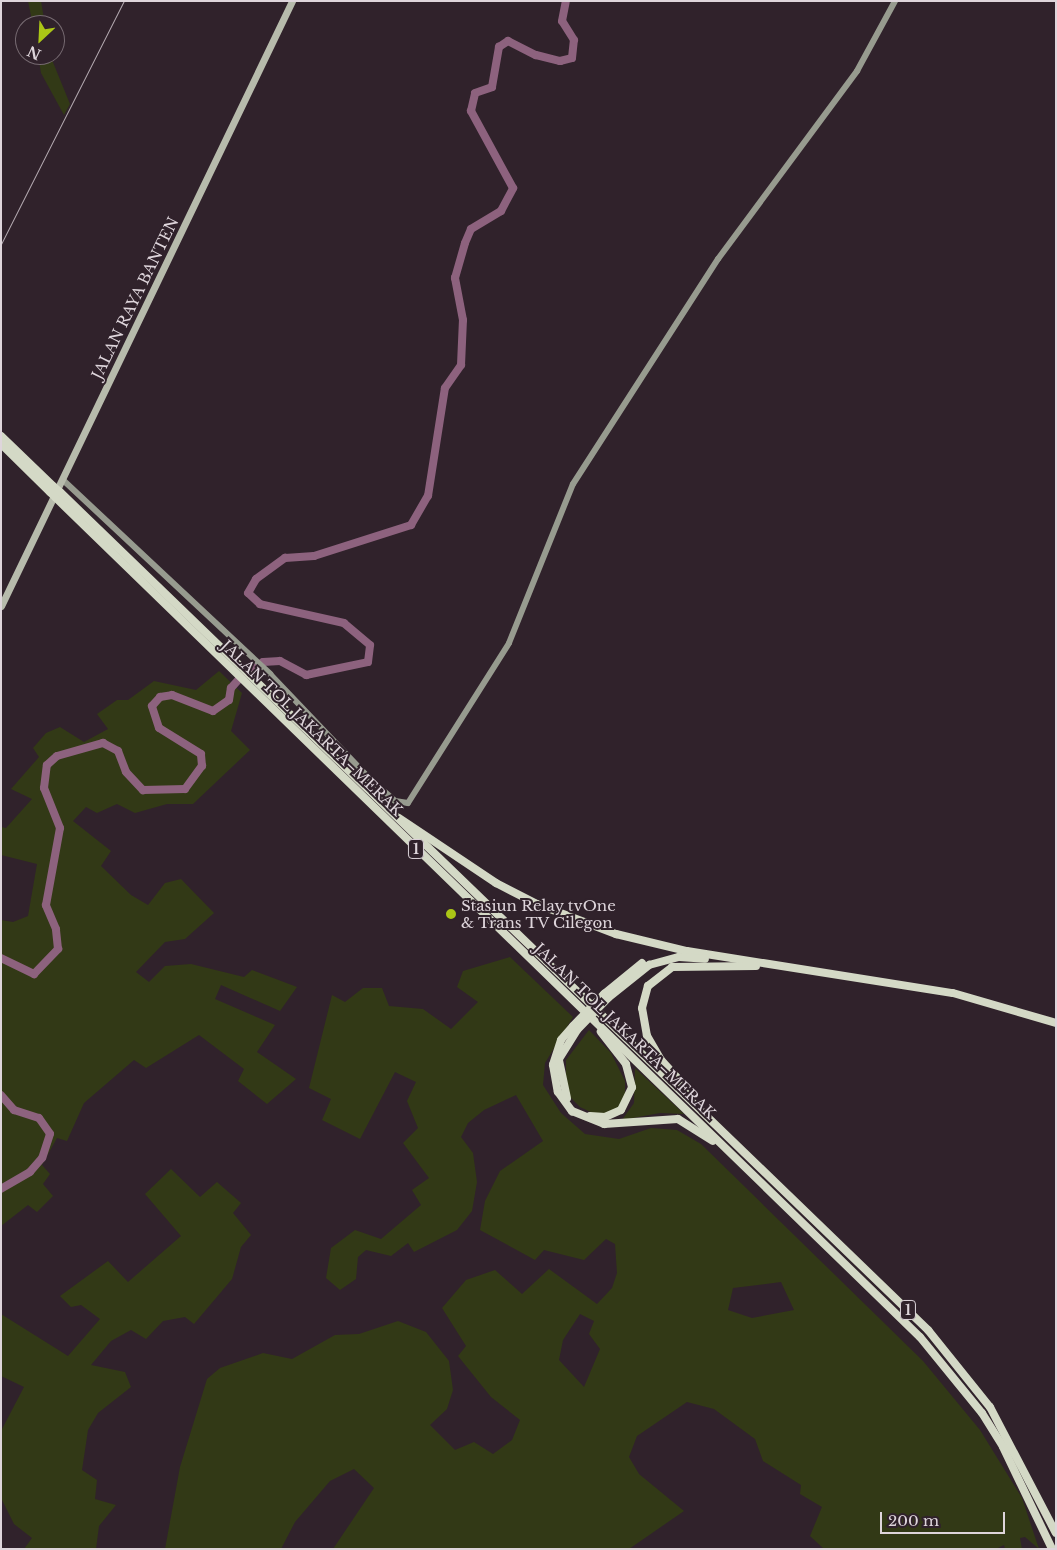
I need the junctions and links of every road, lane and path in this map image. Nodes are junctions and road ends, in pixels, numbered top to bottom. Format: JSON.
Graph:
{"nodes":[{"id":1,"x":292,"y":1,"type":"edge"},
{"id":2,"x":895,"y":1,"type":"edge"},
{"id":3,"x":1,"y":436,"type":"edge"},
{"id":4,"x":1,"y":444,"type":"edge"},
{"id":5,"x":63,"y":480,"type":"junction"},
{"id":6,"x":55,"y":492,"type":"junction"},
{"id":7,"x":1,"y":606,"type":"edge"},
{"id":8,"x":258,"y":689,"type":"junction"},
{"id":9,"x":397,"y":818,"type":"junction"},
{"id":10,"x":687,"y":951,"type":"junction"},
{"id":11,"x":756,"y":966,"type":"junction"},
{"id":12,"x":606,"y":996,"type":"junction"},
{"id":13,"x":578,"y":1004,"type":"junction"},
{"id":14,"x":1056,"y":1023,"type":"edge"},
{"id":15,"x":575,"y":1028,"type":"junction"},
{"id":16,"x":1056,"y":1028,"type":"edge"},
{"id":17,"x":715,"y":1122,"type":"junction"},
{"id":18,"x":746,"y":1166,"type":"junction"},
{"id":19,"x":1056,"y":1532,"type":"edge"},
{"id":20,"x":1052,"y":1549,"type":"edge"}],
"edges":[{"from":1,"to":5,"type":"main road","name":"JALAN RAYA BANTEN"},
{"from":2,"to":5,"type":"street"},
{"from":3,"to":6,"type":"highway","name":"JALAN TOL JAKARTA–MERAK","number":"1"},
{"from":4,"to":6,"type":"highway","name":"JALAN TOL JAKARTA–MERAK","number":"1"},
{"from":5,"to":7,"type":"main road","name":"JALAN RAYA BANTEN"},
{"from":6,"to":8,"type":"highway","name":"JALAN TOL JAKARTA–MERAK","number":"1"},
{"from":8,"to":9,"type":"highway","name":"JALAN TOL JAKARTA–MERAK","number":"1"},
{"from":8,"to":13,"type":"highway","name":"JALAN TOL JAKARTA–MERAK","number":"1"},
{"from":9,"to":10,"type":"highway"},
{"from":9,"to":17,"type":"highway","name":"JALAN TOL JAKARTA–MERAK","number":"1"},
{"from":10,"to":12,"type":"highway"},
{"from":10,"to":14,"type":"highway"},
{"from":11,"to":12,"type":"highway"},
{"from":11,"to":16,"type":"highway"},
{"from":11,"to":17,"type":"highway"},
{"from":12,"to":15,"type":"highway","bridge":true},
{"from":13,"to":15,"type":"highway"},
{"from":13,"to":18,"type":"highway","name":"JALAN TOL JAKARTA–MERAK","number":"1"},
{"from":15,"to":18,"type":"highway"},
{"from":17,"to":19,"type":"highway","name":"JALAN TOL JAKARTA–MERAK","number":"1"},
{"from":18,"to":20,"type":"highway","name":"JALAN TOL JAKARTA–MERAK","number":"1"}]}
